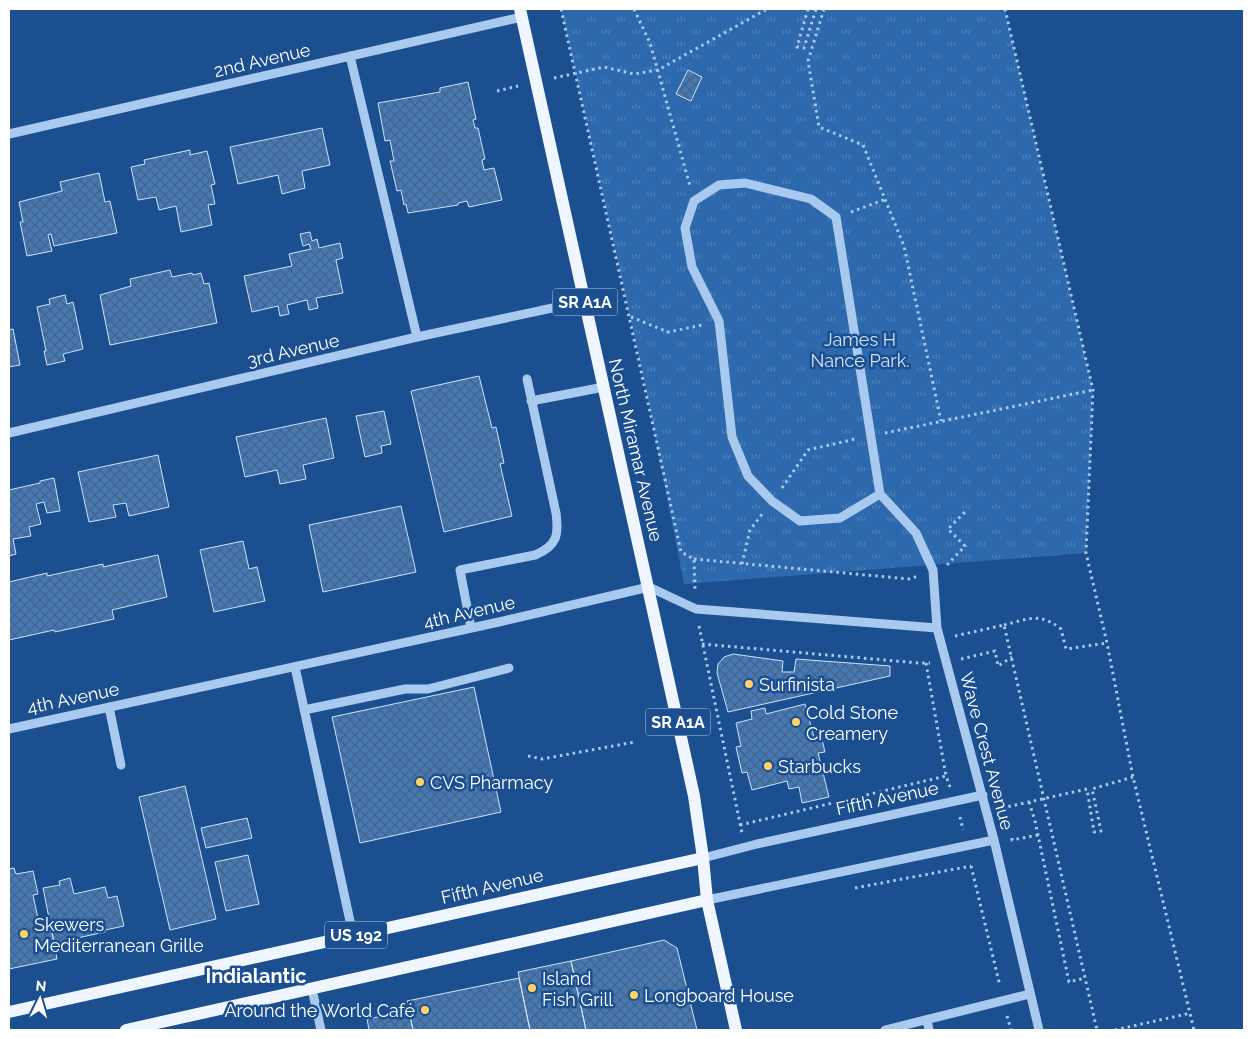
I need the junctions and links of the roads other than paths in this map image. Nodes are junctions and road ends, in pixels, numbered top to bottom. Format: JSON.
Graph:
{"nodes":[{"id":1,"x":521,"y":13,"type":"edge"},
{"id":2,"x":350,"y":56,"type":"junction"},
{"id":3,"x":9,"y":134,"type":"edge"},
{"id":4,"x":585,"y":301,"type":"junction"},
{"id":5,"x":417,"y":337,"type":"junction"},
{"id":6,"x":526,"y":379,"type":"dead end"},
{"id":7,"x":604,"y":387,"type":"junction"},
{"id":8,"x":531,"y":401,"type":"junction"},
{"id":9,"x":9,"y":433,"type":"edge"},
{"id":10,"x":880,"y":494,"type":"junction"},
{"id":11,"x":649,"y":587,"type":"junction"},
{"id":12,"x":471,"y":628,"type":"junction"},
{"id":13,"x":937,"y":628,"type":"junction"},
{"id":14,"x":294,"y":667,"type":"junction"},
{"id":15,"x":509,"y":668,"type":"dead end"},
{"id":16,"x":109,"y":707,"type":"junction"},
{"id":17,"x":304,"y":710,"type":"junction"},
{"id":18,"x":9,"y":729,"type":"edge"},
{"id":19,"x":121,"y":765,"type":"dead end"},
{"id":20,"x":983,"y":795,"type":"junction"},
{"id":21,"x":994,"y":840,"type":"junction"},
{"id":22,"x":703,"y":858,"type":"junction"},
{"id":23,"x":708,"y":900,"type":"junction"},
{"id":24,"x":353,"y":936,"type":"junction"},
{"id":25,"x":312,"y":989,"type":"junction"},
{"id":26,"x":1030,"y":994,"type":"junction"},
{"id":27,"x":9,"y":1012,"type":"edge"},
{"id":28,"x":927,"y":1020,"type":"junction"},
{"id":29,"x":126,"y":1030,"type":"edge"},
{"id":30,"x":321,"y":1030,"type":"edge"},
{"id":31,"x":736,"y":1030,"type":"edge"},
{"id":32,"x":885,"y":1030,"type":"edge"},
{"id":33,"x":929,"y":1030,"type":"edge"},
{"id":34,"x":1039,"y":1030,"type":"edge"}],
"edges":[{"from":1,"to":2,"type":"street","name":"2nd Avenue"},
{"from":1,"to":4,"type":"main road","name":"North Miramar Avenue","number":"SR A1A"},
{"from":2,"to":3,"type":"street","name":"2nd Avenue"},
{"from":2,"to":5,"type":"street"},
{"from":4,"to":5,"type":"street","name":"3rd Avenue"},
{"from":4,"to":7,"type":"main road","name":"North Miramar Avenue","number":"SR A1A"},
{"from":5,"to":9,"type":"street","name":"3rd Avenue"},
{"from":6,"to":8,"type":"street"},
{"from":7,"to":8,"type":"street"},
{"from":7,"to":11,"type":"main road","name":"North Miramar Avenue","number":"SR A1A"},
{"from":8,"to":12,"type":"street"},
{"from":10,"to":10,"type":"street"},
{"from":10,"to":13,"type":"street","name":"Wave Crest Avenue"},
{"from":11,"to":12,"type":"street","name":"4th Avenue"},
{"from":11,"to":13,"type":"street"},
{"from":11,"to":22,"type":"main road","name":"North Miramar Avenue","number":"SR A1A"},
{"from":12,"to":14,"type":"street","name":"4th Avenue"},
{"from":13,"to":20,"type":"street","name":"Wave Crest Avenue"},
{"from":14,"to":16,"type":"street","name":"4th Avenue"},
{"from":14,"to":17,"type":"street"},
{"from":15,"to":17,"type":"street"},
{"from":16,"to":18,"type":"street","name":"4th Avenue"},
{"from":16,"to":19,"type":"street"},
{"from":17,"to":24,"type":"street"},
{"from":20,"to":21,"type":"street","name":"Wave Crest Avenue"},
{"from":20,"to":22,"type":"street","name":"Fifth Avenue"},
{"from":21,"to":23,"type":"street"},
{"from":21,"to":26,"type":"street","name":"Wave Crest Avenue"},
{"from":22,"to":23,"type":"main road","name":"North Miramar Avenue","number":"SR A1A"},
{"from":22,"to":24,"type":"main road","name":"Fifth Avenue","number":"US 192"},
{"from":23,"to":25,"type":"main road","number":"US 192"},
{"from":23,"to":31,"type":"main road","number":"SR A1A"},
{"from":24,"to":27,"type":"main road","name":"Fifth Avenue","number":"US 192"},
{"from":25,"to":29,"type":"main road","number":"US 192"},
{"from":25,"to":30,"type":"street"},
{"from":26,"to":28,"type":"street"},
{"from":26,"to":34,"type":"street","name":"Wave Crest Avenue"},
{"from":28,"to":32,"type":"street"},
{"from":28,"to":33,"type":"street"}]}
